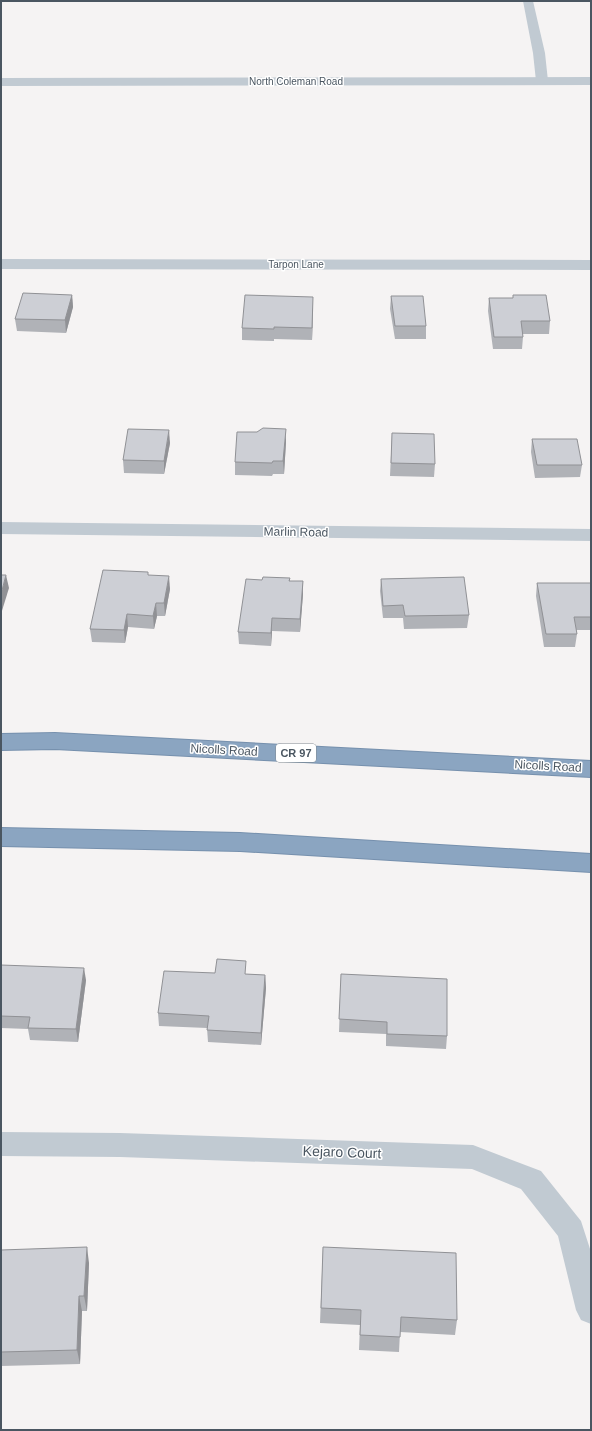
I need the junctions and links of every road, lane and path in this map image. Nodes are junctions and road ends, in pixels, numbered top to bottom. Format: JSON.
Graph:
{"nodes":[{"id":1,"x":528,"y":1,"type":"edge"},
{"id":2,"x":542,"y":81,"type":"junction"},
{"id":3,"x":591,"y":81,"type":"edge"},
{"id":4,"x":1,"y":82,"type":"edge"},
{"id":5,"x":1,"y":264,"type":"edge"},
{"id":6,"x":591,"y":265,"type":"edge"},
{"id":7,"x":1,"y":528,"type":"edge"},
{"id":8,"x":591,"y":535,"type":"edge"},
{"id":9,"x":1,"y":742,"type":"edge"},
{"id":10,"x":591,"y":769,"type":"edge"},
{"id":11,"x":1,"y":837,"type":"edge"},
{"id":12,"x":591,"y":863,"type":"edge"},
{"id":13,"x":1,"y":1144,"type":"edge"},
{"id":14,"x":591,"y":1310,"type":"edge"}],
"edges":[{"from":1,"to":2,"type":"lane"},
{"from":2,"to":3,"type":"street","name":"North Coleman Road"},
{"from":2,"to":4,"type":"street","name":"North Coleman Road"},
{"from":5,"to":6,"type":"street","name":"Tarpon Lane"},
{"from":7,"to":8,"type":"street","name":"Marlin Road"},
{"from":9,"to":10,"type":"highway","name":"Nicolls Road","number":"CR 97"},
{"from":11,"to":12,"type":"highway"},
{"from":13,"to":14,"type":"street","name":"Kejaro Court"}]}
